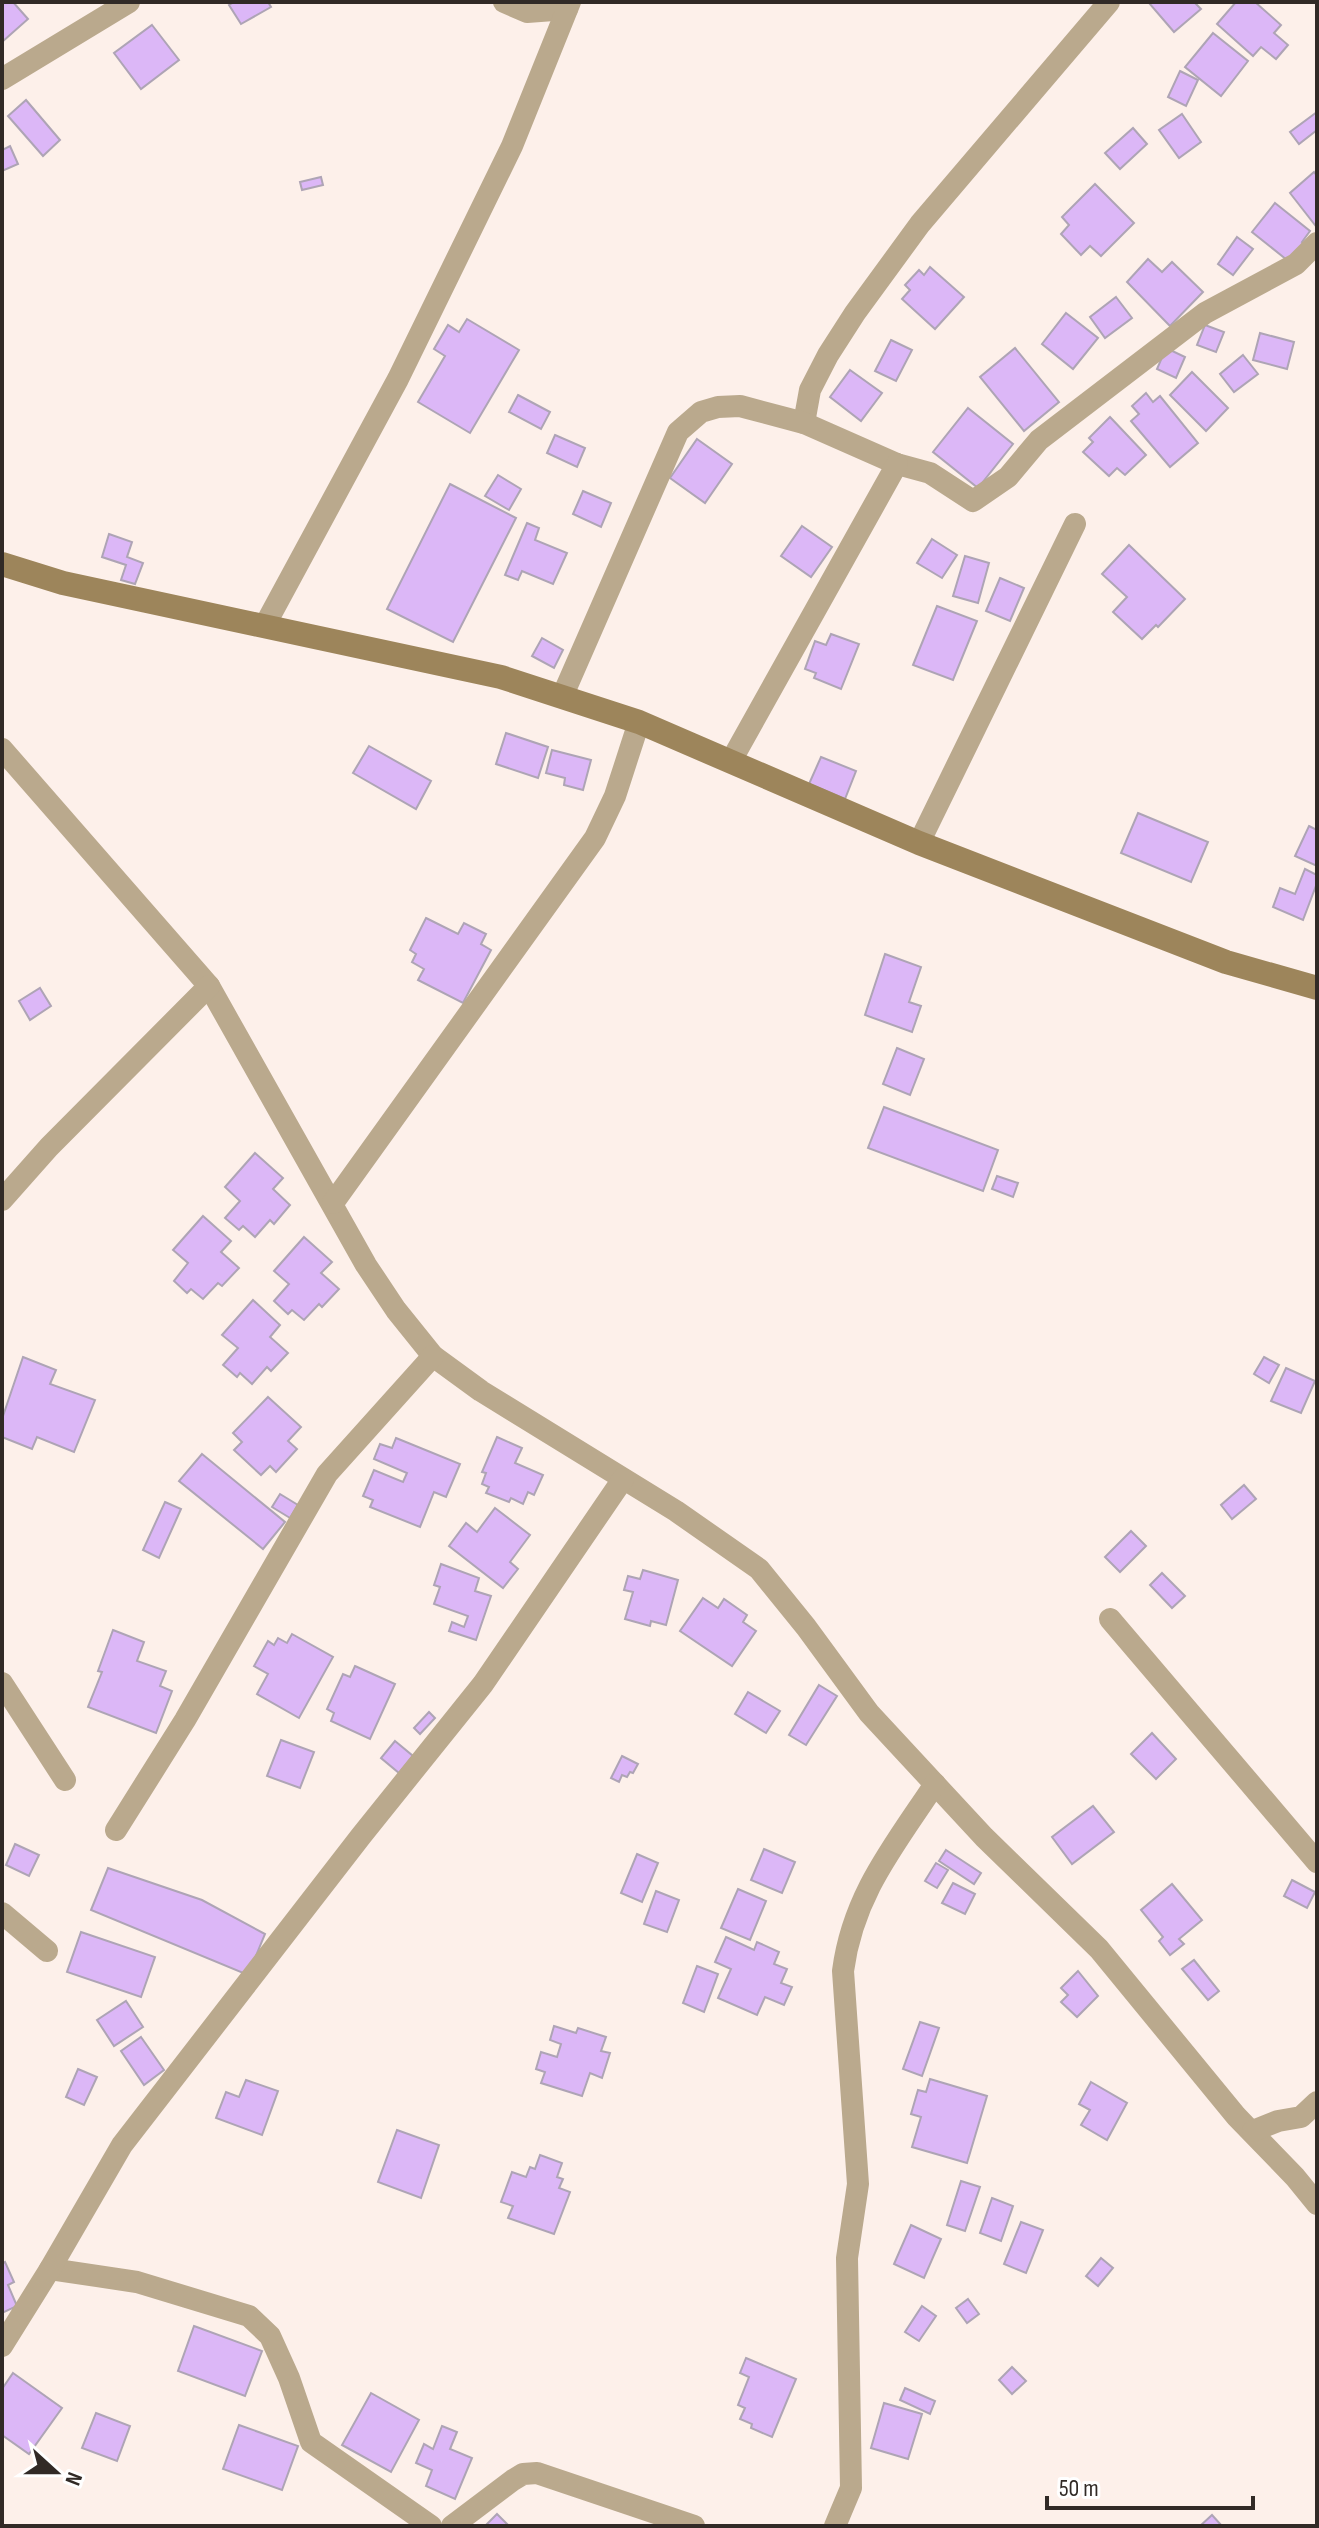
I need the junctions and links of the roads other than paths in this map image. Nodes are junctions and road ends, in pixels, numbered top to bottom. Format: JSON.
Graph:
{"nodes":[{"id":1,"x":129,"y":2,"type":"edge"},
{"id":2,"x":504,"y":2,"type":"edge"},
{"id":3,"x":1109,"y":2,"type":"edge"},
{"id":4,"x":568,"y":5,"type":"edge"},
{"id":5,"x":2,"y":79,"type":"edge"},
{"id":6,"x":1317,"y":243,"type":"edge"},
{"id":7,"x":804,"y":423,"type":"junction"},
{"id":8,"x":897,"y":464,"type":"junction"},
{"id":9,"x":1075,"y":524,"type":"dead end"},
{"id":10,"x":2,"y":564,"type":"edge"},
{"id":11,"x":265,"y":625,"type":"junction"},
{"id":12,"x":562,"y":697,"type":"junction"},
{"id":13,"x":639,"y":722,"type":"junction"},
{"id":14,"x":2,"y":749,"type":"edge"},
{"id":15,"x":731,"y":761,"type":"junction"},
{"id":16,"x":919,"y":843,"type":"junction"},
{"id":17,"x":209,"y":986,"type":"junction"},
{"id":18,"x":1317,"y":988,"type":"edge"},
{"id":19,"x":2,"y":1200,"type":"edge"},
{"id":20,"x":333,"y":1203,"type":"junction"},
{"id":21,"x":433,"y":1356,"type":"junction"},
{"id":22,"x":623,"y":1479,"type":"junction"},
{"id":23,"x":1110,"y":1619,"type":"dead end"},
{"id":24,"x":2,"y":1683,"type":"edge"},
{"id":25,"x":65,"y":1780,"type":"dead end"},
{"id":26,"x":935,"y":1784,"type":"junction"},
{"id":27,"x":116,"y":1830,"type":"dead end"},
{"id":28,"x":1317,"y":1862,"type":"edge"},
{"id":29,"x":2,"y":1913,"type":"edge"},
{"id":30,"x":47,"y":1951,"type":"dead end"},
{"id":31,"x":1317,"y":2102,"type":"edge"},
{"id":32,"x":1253,"y":2131,"type":"junction"},
{"id":33,"x":1317,"y":2204,"type":"edge"},
{"id":34,"x":50,"y":2269,"type":"junction"},
{"id":35,"x":2,"y":2346,"type":"edge"},
{"id":36,"x":431,"y":2526,"type":"edge"},
{"id":37,"x":452,"y":2526,"type":"edge"},
{"id":38,"x":694,"y":2526,"type":"edge"},
{"id":39,"x":835,"y":2526,"type":"edge"}],
"edges":[{"from":1,"to":5,"type":"street"},
{"from":2,"to":4,"type":"street"},
{"from":3,"to":7,"type":"street"},
{"from":4,"to":11,"type":"street"},
{"from":6,"to":8,"type":"street"},
{"from":7,"to":8,"type":"street"},
{"from":7,"to":12,"type":"street"},
{"from":8,"to":15,"type":"street"},
{"from":9,"to":16,"type":"street"},
{"from":10,"to":11,"type":"street"},
{"from":11,"to":12,"type":"street"},
{"from":12,"to":13,"type":"street"},
{"from":13,"to":15,"type":"street"},
{"from":13,"to":20,"type":"street"},
{"from":14,"to":17,"type":"street"},
{"from":15,"to":16,"type":"street"},
{"from":16,"to":18,"type":"street"},
{"from":17,"to":19,"type":"street"},
{"from":17,"to":20,"type":"street"},
{"from":20,"to":21,"type":"street"},
{"from":21,"to":22,"type":"street"},
{"from":21,"to":27,"type":"street"},
{"from":22,"to":26,"type":"street"},
{"from":22,"to":34,"type":"street"},
{"from":23,"to":28,"type":"street"},
{"from":24,"to":25,"type":"street"},
{"from":26,"to":32,"type":"street"},
{"from":26,"to":39,"type":"street"},
{"from":29,"to":30,"type":"street"},
{"from":31,"to":32,"type":"street"},
{"from":32,"to":33,"type":"street"},
{"from":34,"to":35,"type":"street"},
{"from":34,"to":36,"type":"street"},
{"from":37,"to":38,"type":"street"}]}
